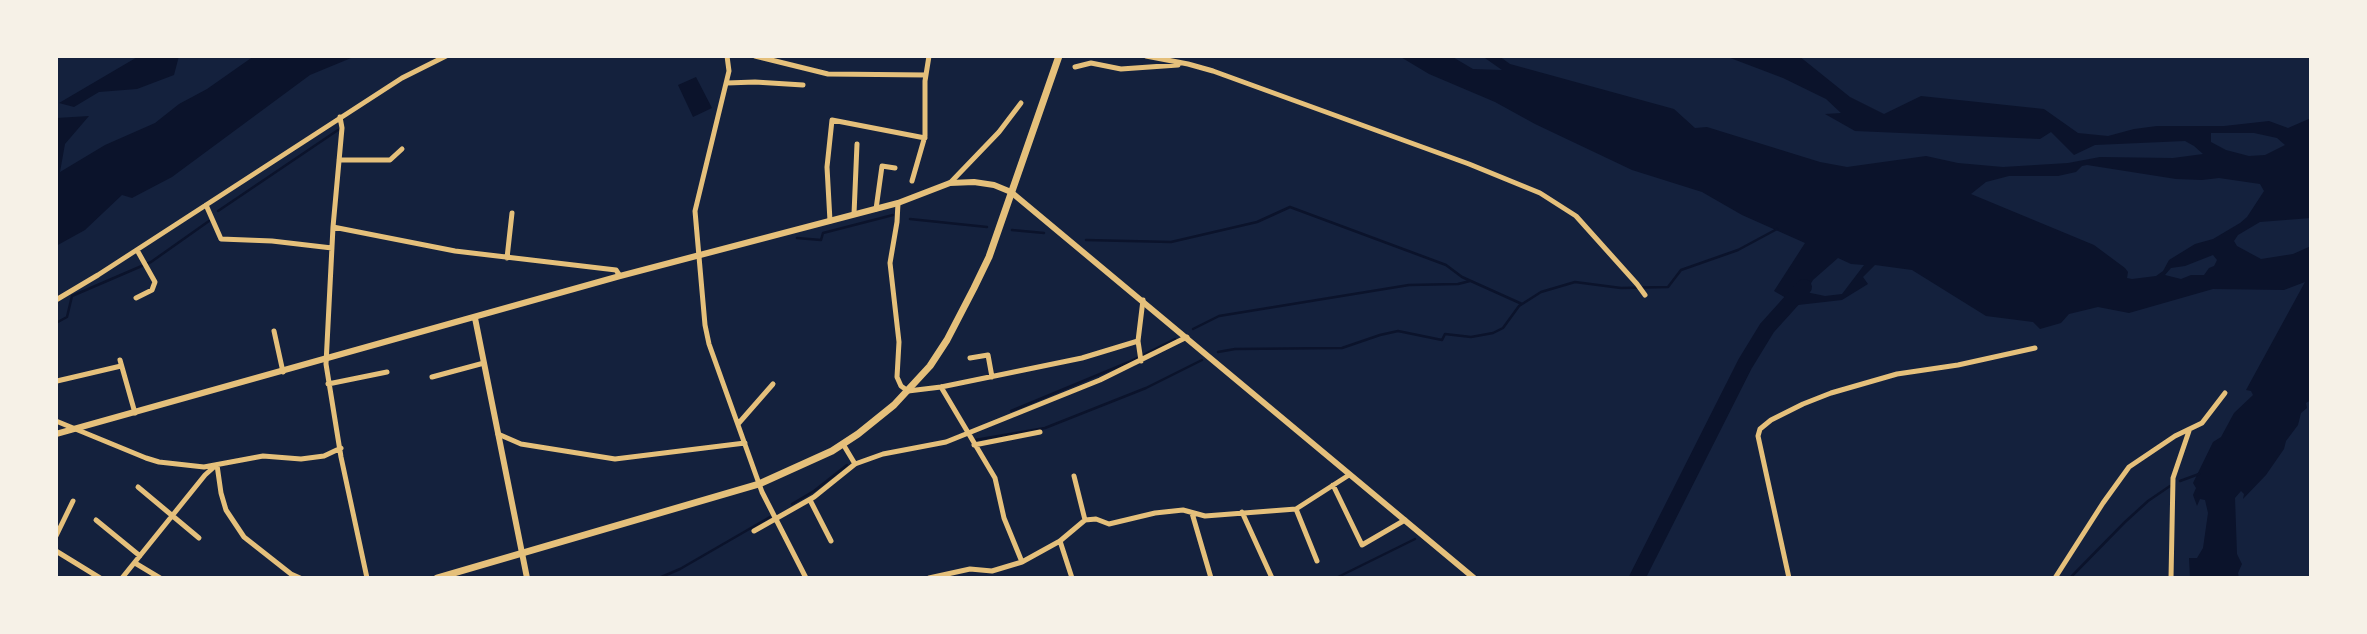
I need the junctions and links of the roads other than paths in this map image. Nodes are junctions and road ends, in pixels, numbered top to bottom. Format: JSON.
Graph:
{"nodes":[{"id":1,"x":446,"y":56,"type":"edge"},
{"id":2,"x":727,"y":56,"type":"edge"},
{"id":3,"x":755,"y":56,"type":"edge"},
{"id":4,"x":929,"y":56,"type":"edge"},
{"id":5,"x":1059,"y":56,"type":"edge"},
{"id":6,"x":1146,"y":56,"type":"edge"},
{"id":7,"x":1188,"y":64,"type":"junction"},
{"id":8,"x":1075,"y":67,"type":"dead end"},
{"id":9,"x":926,"y":75,"type":"junction"},
{"id":10,"x":726,"y":83,"type":"junction"},
{"id":11,"x":803,"y":85,"type":"dead end"},
{"id":12,"x":1021,"y":103,"type":"dead end"},
{"id":13,"x":340,"y":117,"type":"junction"},
{"id":14,"x":925,"y":138,"type":"junction"},
{"id":15,"x":857,"y":144,"type":"dead end"},
{"id":16,"x":402,"y":149,"type":"dead end"},
{"id":17,"x":339,"y":160,"type":"junction"},
{"id":18,"x":895,"y":168,"type":"dead end"},
{"id":19,"x":912,"y":181,"type":"dead end"},
{"id":20,"x":950,"y":183,"type":"junction"},
{"id":21,"x":1011,"y":192,"type":"junction"},
{"id":22,"x":898,"y":203,"type":"junction"},
{"id":23,"x":205,"y":205,"type":"junction"},
{"id":24,"x":876,"y":209,"type":"junction"},
{"id":25,"x":512,"y":213,"type":"dead end"},
{"id":26,"x":854,"y":215,"type":"junction"},
{"id":27,"x":830,"y":221,"type":"junction"},
{"id":28,"x":332,"y":227,"type":"junction"},
{"id":29,"x":332,"y":248,"type":"junction"},
{"id":30,"x":137,"y":250,"type":"junction"},
{"id":31,"x":699,"y":256,"type":"junction"},
{"id":32,"x":507,"y":258,"type":"junction"},
{"id":33,"x":620,"y":276,"type":"junction"},
{"id":34,"x":1645,"y":295,"type":"dead end"},
{"id":35,"x":136,"y":298,"type":"dead end"},
{"id":36,"x":56,"y":300,"type":"edge"},
{"id":37,"x":1143,"y":300,"type":"junction"},
{"id":38,"x":475,"y":318,"type":"junction"},
{"id":39,"x":274,"y":331,"type":"dead end"},
{"id":40,"x":1186,"y":337,"type":"junction"},
{"id":41,"x":1138,"y":341,"type":"junction"},
{"id":42,"x":2035,"y":348,"type":"dead end"},
{"id":43,"x":970,"y":358,"type":"dead end"},
{"id":44,"x":1140,"y":358,"type":"junction"},
{"id":45,"x":326,"y":360,"type":"junction"},
{"id":46,"x":484,"y":363,"type":"junction"},
{"id":47,"x":283,"y":372,"type":"junction"},
{"id":48,"x":387,"y":372,"type":"dead end"},
{"id":49,"x":432,"y":377,"type":"dead end"},
{"id":50,"x":992,"y":377,"type":"junction"},
{"id":51,"x":57,"y":381,"type":"edge"},
{"id":52,"x":328,"y":384,"type":"junction"},
{"id":53,"x":774,"y":384,"type":"dead end"},
{"id":54,"x":941,"y":387,"type":"junction"},
{"id":55,"x":908,"y":391,"type":"junction"},
{"id":56,"x":2225,"y":393,"type":"dead end"},
{"id":57,"x":135,"y":413,"type":"junction"},
{"id":58,"x":56,"y":421,"type":"edge"},
{"id":59,"x":738,"y":425,"type":"junction"},
{"id":60,"x":72,"y":430,"type":"junction"},
{"id":61,"x":2189,"y":430,"type":"junction"},
{"id":62,"x":1040,"y":432,"type":"dead end"},
{"id":63,"x":967,"y":433,"type":"junction"},
{"id":64,"x":498,"y":434,"type":"junction"},
{"id":65,"x":56,"y":435,"type":"edge"},
{"id":66,"x":745,"y":443,"type":"junction"},
{"id":67,"x":843,"y":444,"type":"junction"},
{"id":68,"x":974,"y":444,"type":"junction"},
{"id":69,"x":341,"y":448,"type":"junction"},
{"id":70,"x":855,"y":464,"type":"junction"},
{"id":71,"x":217,"y":465,"type":"junction"},
{"id":72,"x":1349,"y":475,"type":"junction"},
{"id":73,"x":1074,"y":477,"type":"dead end"},
{"id":74,"x":759,"y":484,"type":"junction"},
{"id":75,"x":1333,"y":485,"type":"junction"},
{"id":76,"x":138,"y":488,"type":"dead end"},
{"id":77,"x":810,"y":500,"type":"junction"},
{"id":78,"x":73,"y":501,"type":"dead end"},
{"id":79,"x":1296,"y":509,"type":"junction"},
{"id":80,"x":1242,"y":512,"type":"junction"},
{"id":81,"x":1192,"y":513,"type":"junction"},
{"id":82,"x":172,"y":516,"type":"junction"},
{"id":83,"x":776,"y":519,"type":"junction"},
{"id":84,"x":96,"y":520,"type":"dead end"},
{"id":85,"x":1085,"y":520,"type":"junction"},
{"id":86,"x":1405,"y":520,"type":"junction"},
{"id":87,"x":754,"y":531,"type":"dead end"},
{"id":88,"x":56,"y":536,"type":"edge"},
{"id":89,"x":200,"y":538,"type":"dead end"},
{"id":90,"x":831,"y":541,"type":"dead end"},
{"id":91,"x":1060,"y":541,"type":"junction"},
{"id":92,"x":56,"y":551,"type":"edge"},
{"id":93,"x":522,"y":554,"type":"junction"},
{"id":94,"x":140,"y":556,"type":"junction"},
{"id":95,"x":1317,"y":561,"type":"dead end"},
{"id":96,"x":135,"y":562,"type":"junction"},
{"id":97,"x":1022,"y":562,"type":"junction"},
{"id":98,"x":938,"y":577,"type":"edge"},
{"id":99,"x":1471,"y":577,"type":"edge"},
{"id":100,"x":100,"y":578,"type":"edge"},
{"id":101,"x":122,"y":578,"type":"edge"},
{"id":102,"x":160,"y":578,"type":"edge"},
{"id":103,"x":300,"y":578,"type":"edge"},
{"id":104,"x":367,"y":578,"type":"edge"},
{"id":105,"x":437,"y":578,"type":"edge"},
{"id":106,"x":527,"y":578,"type":"edge"},
{"id":107,"x":806,"y":578,"type":"edge"},
{"id":108,"x":929,"y":578,"type":"edge"},
{"id":109,"x":1072,"y":578,"type":"edge"},
{"id":110,"x":1211,"y":578,"type":"edge"},
{"id":111,"x":1272,"y":578,"type":"edge"},
{"id":112,"x":1789,"y":578,"type":"edge"},
{"id":113,"x":2055,"y":578,"type":"edge"},
{"id":114,"x":2171,"y":578,"type":"edge"}],
"edges":[{"from":1,"to":13,"type":"street"},
{"from":2,"to":10,"type":"street"},
{"from":3,"to":9,"type":"street"},
{"from":4,"to":9,"type":"street"},
{"from":5,"to":21,"type":"main road"},
{"from":6,"to":7,"type":"street"},
{"from":7,"to":8,"type":"street"},
{"from":7,"to":34,"type":"street"},
{"from":9,"to":14,"type":"street"},
{"from":10,"to":11,"type":"street"},
{"from":10,"to":31,"type":"street"},
{"from":12,"to":20,"type":"street"},
{"from":13,"to":17,"type":"street"},
{"from":13,"to":23,"type":"street"},
{"from":14,"to":19,"type":"street"},
{"from":14,"to":27,"type":"street"},
{"from":15,"to":26,"type":"street"},
{"from":16,"to":17,"type":"street"},
{"from":17,"to":28,"type":"street"},
{"from":18,"to":24,"type":"street"},
{"from":20,"to":21,"type":"street"},
{"from":20,"to":22,"type":"street"},
{"from":21,"to":37,"type":"street"},
{"from":21,"to":55,"type":"main road"},
{"from":22,"to":24,"type":"street"},
{"from":22,"to":55,"type":"street"},
{"from":23,"to":29,"type":"street"},
{"from":23,"to":30,"type":"street"},
{"from":24,"to":26,"type":"street"},
{"from":25,"to":32,"type":"street"},
{"from":26,"to":27,"type":"street"},
{"from":27,"to":31,"type":"street"},
{"from":28,"to":29,"type":"street"},
{"from":28,"to":32,"type":"street"},
{"from":29,"to":45,"type":"street"},
{"from":30,"to":35,"type":"street"},
{"from":30,"to":36,"type":"street"},
{"from":31,"to":33,"type":"street"},
{"from":31,"to":59,"type":"street"},
{"from":32,"to":33,"type":"street"},
{"from":33,"to":38,"type":"street"},
{"from":37,"to":40,"type":"street"},
{"from":37,"to":41,"type":"street"},
{"from":38,"to":45,"type":"street"},
{"from":38,"to":46,"type":"street"},
{"from":39,"to":47,"type":"street"},
{"from":40,"to":44,"type":"street"},
{"from":40,"to":72,"type":"street"},
{"from":41,"to":44,"type":"street"},
{"from":41,"to":50,"type":"street"},
{"from":42,"to":112,"type":"street"},
{"from":43,"to":50,"type":"street"},
{"from":44,"to":63,"type":"street"},
{"from":45,"to":47,"type":"street"},
{"from":45,"to":52,"type":"street"},
{"from":46,"to":49,"type":"street"},
{"from":46,"to":64,"type":"street"},
{"from":47,"to":57,"type":"street"},
{"from":48,"to":52,"type":"street"},
{"from":50,"to":54,"type":"street"},
{"from":51,"to":57,"type":"street"},
{"from":52,"to":69,"type":"street"},
{"from":53,"to":59,"type":"street"},
{"from":54,"to":55,"type":"street"},
{"from":54,"to":63,"type":"street"},
{"from":55,"to":67,"type":"main road"},
{"from":56,"to":61,"type":"street"},
{"from":57,"to":60,"type":"street"},
{"from":58,"to":60,"type":"street"},
{"from":59,"to":66,"type":"street"},
{"from":60,"to":65,"type":"street"},
{"from":60,"to":71,"type":"street"},
{"from":61,"to":113,"type":"street"},
{"from":61,"to":114,"type":"street"},
{"from":62,"to":68,"type":"street"},
{"from":63,"to":68,"type":"street"},
{"from":63,"to":70,"type":"street"},
{"from":64,"to":66,"type":"street"},
{"from":64,"to":93,"type":"street"},
{"from":66,"to":74,"type":"street"},
{"from":67,"to":70,"type":"street"},
{"from":67,"to":74,"type":"main road"},
{"from":68,"to":97,"type":"street"},
{"from":69,"to":71,"type":"street"},
{"from":69,"to":104,"type":"street"},
{"from":70,"to":77,"type":"street"},
{"from":71,"to":82,"type":"street"},
{"from":71,"to":103,"type":"street"},
{"from":72,"to":75,"type":"street"},
{"from":72,"to":86,"type":"street"},
{"from":73,"to":85,"type":"street"},
{"from":74,"to":83,"type":"street"},
{"from":74,"to":93,"type":"main road"},
{"from":75,"to":79,"type":"street"},
{"from":75,"to":86,"type":"street"},
{"from":76,"to":82,"type":"street"},
{"from":77,"to":83,"type":"street"},
{"from":77,"to":90,"type":"street"},
{"from":78,"to":88,"type":"street"},
{"from":79,"to":80,"type":"street"},
{"from":79,"to":95,"type":"street"},
{"from":80,"to":81,"type":"street"},
{"from":80,"to":111,"type":"street"},
{"from":81,"to":85,"type":"street"},
{"from":81,"to":110,"type":"street"},
{"from":82,"to":89,"type":"street"},
{"from":82,"to":94,"type":"street"},
{"from":83,"to":87,"type":"street"},
{"from":83,"to":107,"type":"street"},
{"from":84,"to":94,"type":"street"},
{"from":85,"to":91,"type":"street"},
{"from":86,"to":99,"type":"street"},
{"from":91,"to":97,"type":"street"},
{"from":91,"to":109,"type":"street"},
{"from":92,"to":100,"type":"street"},
{"from":93,"to":105,"type":"main road"},
{"from":93,"to":106,"type":"street"},
{"from":94,"to":96,"type":"street"},
{"from":96,"to":101,"type":"street"},
{"from":96,"to":102,"type":"street"},
{"from":97,"to":98,"type":"street"},
{"from":98,"to":108,"type":"street"}]}
